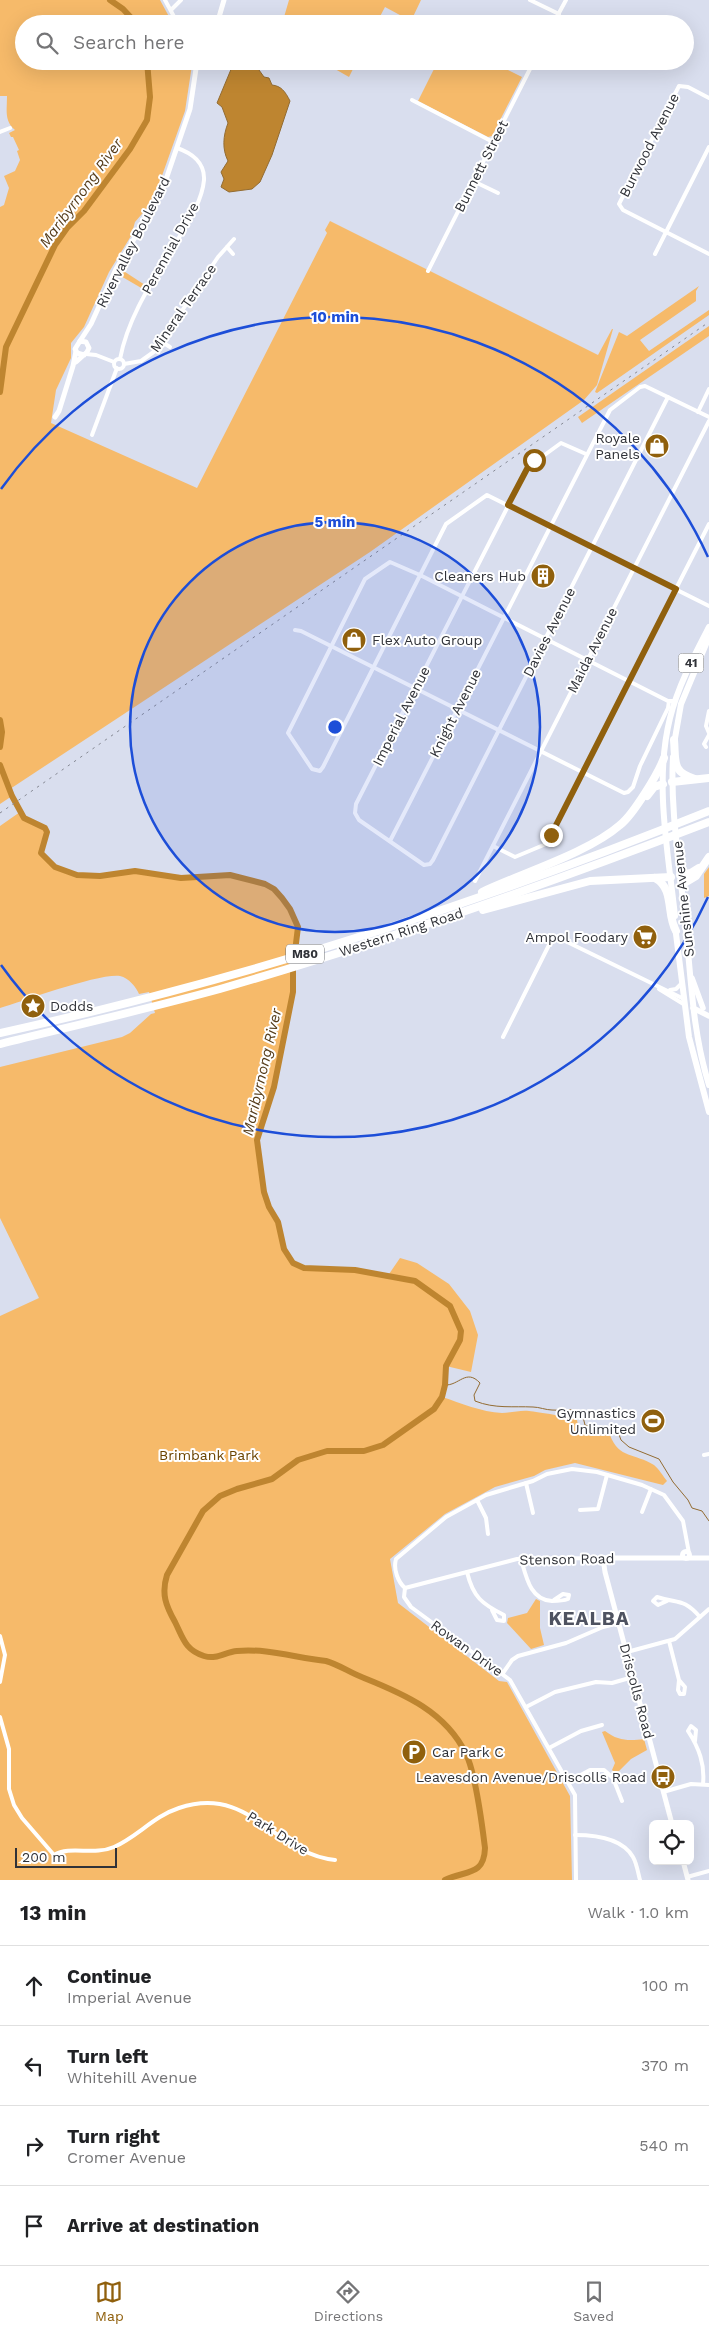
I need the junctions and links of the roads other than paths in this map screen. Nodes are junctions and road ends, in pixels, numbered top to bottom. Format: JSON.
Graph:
{"nodes":[{"id":1,"x":165,"y":0,"type":"edge"},
{"id":2,"x":181,"y":0,"type":"edge"},
{"id":3,"x":224,"y":0,"type":"edge"},
{"id":4,"x":530,"y":0,"type":"edge"},
{"id":5,"x":566,"y":0,"type":"edge"},
{"id":6,"x":171,"y":10,"type":"junction"},
{"id":7,"x":558,"y":14,"type":"joint"},
{"id":8,"x":174,"y":15,"type":"edge"},
{"id":9,"x":220,"y":15,"type":"edge"},
{"id":10,"x":199,"y":70,"type":"edge"},
{"id":11,"x":529,"y":70,"type":"edge"},
{"id":12,"x":196,"y":73,"type":"joint"},
{"id":13,"x":709,"y":98,"type":"edge"},
{"id":14,"x":412,"y":100,"type":"dead end"},
{"id":15,"x":10,"y":128,"type":"dead end"},
{"id":16,"x":0,"y":132,"type":"edge"},
{"id":17,"x":493,"y":142,"type":"junction"},
{"id":18,"x":709,"y":147,"type":"edge"},
{"id":19,"x":177,"y":148,"type":"junction"},
{"id":20,"x":473,"y":181,"type":"junction"},
{"id":21,"x":498,"y":193,"type":"dead end"},
{"id":22,"x":666,"y":232,"type":"junction"},
{"id":23,"x":234,"y":239,"type":"dead end"},
{"id":24,"x":227,"y":247,"type":"junction"},
{"id":25,"x":233,"y":254,"type":"dead end"},
{"id":26,"x":655,"y":254,"type":"dead end"},
{"id":27,"x":709,"y":254,"type":"edge"},
{"id":28,"x":428,"y":271,"type":"dead end"},
{"id":29,"x":91,"y":324,"type":"junction"},
{"id":30,"x":80,"y":341,"type":"junction"},
{"id":31,"x":162,"y":342,"type":"junction"},
{"id":32,"x":88,"y":345,"type":"junction"},
{"id":33,"x":170,"y":347,"type":"dead end"},
{"id":34,"x":76,"y":351,"type":"junction"},
{"id":35,"x":84,"y":354,"type":"junction"},
{"id":36,"x":102,"y":356,"type":"junction"},
{"id":37,"x":120,"y":359,"type":"junction"},
{"id":38,"x":114,"y":362,"type":"junction"},
{"id":39,"x":124,"y":364,"type":"junction"},
{"id":40,"x":73,"y":366,"type":"junction"},
{"id":41,"x":117,"y":368,"type":"junction"},
{"id":42,"x":709,"y":389,"type":"edge"},
{"id":43,"x":668,"y":397,"type":"junction"},
{"id":44,"x":698,"y":412,"type":"junction"},
{"id":45,"x":55,"y":417,"type":"dead end"},
{"id":46,"x":709,"y":419,"type":"edge"},
{"id":47,"x":92,"y":436,"type":"dead end"},
{"id":48,"x":586,"y":454,"type":"junction"},
{"id":49,"x":508,"y":505,"type":"junction"},
{"id":50,"x":709,"y":524,"type":"edge"},
{"id":51,"x":550,"y":526,"type":"junction"},
{"id":52,"x":592,"y":547,"type":"junction"},
{"id":53,"x":634,"y":568,"type":"junction"},
{"id":54,"x":420,"y":575,"type":"junction"},
{"id":55,"x":676,"y":589,"type":"junction"},
{"id":56,"x":462,"y":596,"type":"junction"},
{"id":57,"x":709,"y":606,"type":"edge"},
{"id":58,"x":504,"y":617,"type":"junction"},
{"id":59,"x":709,"y":627,"type":"edge"},
{"id":60,"x":294,"y":630,"type":"dead end"},
{"id":61,"x":709,"y":637,"type":"edge"},
{"id":62,"x":545,"y":639,"type":"junction"},
{"id":63,"x":331,"y":646,"type":"junction"},
{"id":64,"x":704,"y":646,"type":"edge"},
{"id":65,"x":587,"y":660,"type":"junction"},
{"id":66,"x":373,"y":668,"type":"junction"},
{"id":67,"x":629,"y":681,"type":"junction"},
{"id":68,"x":415,"y":688,"type":"junction"},
{"id":69,"x":675,"y":702,"type":"junction"},
{"id":70,"x":457,"y":710,"type":"junction"},
{"id":71,"x":709,"y":711,"type":"edge"},
{"id":72,"x":499,"y":731,"type":"junction"},
{"id":73,"x":709,"y":734,"type":"edge"},
{"id":74,"x":655,"y":738,"type":"junction"},
{"id":75,"x":670,"y":740,"type":"junction"},
{"id":76,"x":706,"y":748,"type":"dead end"},
{"id":77,"x":540,"y":752,"type":"junction"},
{"id":78,"x":664,"y":758,"type":"junction"},
{"id":79,"x":582,"y":773,"type":"junction"},
{"id":80,"x":709,"y":778,"type":"edge"},
{"id":81,"x":695,"y":779,"type":"junction"},
{"id":82,"x":672,"y":782,"type":"junction"},
{"id":83,"x":663,"y":784,"type":"junction"},
{"id":84,"x":709,"y":811,"type":"edge"},
{"id":85,"x":628,"y":817,"type":"junction"},
{"id":86,"x":709,"y":822,"type":"edge"},
{"id":87,"x":390,"y":841,"type":"junction"},
{"id":88,"x":493,"y":846,"type":"junction"},
{"id":89,"x":709,"y":856,"type":"edge"},
{"id":90,"x":680,"y":875,"type":"junction"},
{"id":91,"x":671,"y":877,"type":"junction"},
{"id":92,"x":655,"y":878,"type":"junction"},
{"id":93,"x":475,"y":880,"type":"dead end"},
{"id":94,"x":681,"y":885,"type":"junction"},
{"id":95,"x":458,"y":904,"type":"junction"},
{"id":96,"x":469,"y":912,"type":"junction"},
{"id":97,"x":676,"y":931,"type":"junction"},
{"id":98,"x":690,"y":972,"type":"junction"},
{"id":99,"x":682,"y":983,"type":"junction"},
{"id":100,"x":653,"y":985,"type":"junction"},
{"id":101,"x":668,"y":990,"type":"junction"},
{"id":102,"x":685,"y":1002,"type":"junction"},
{"id":103,"x":693,"y":1006,"type":"junction"},
{"id":104,"x":702,"y":1008,"type":"junction"},
{"id":105,"x":709,"y":1011,"type":"edge"},
{"id":106,"x":709,"y":1018,"type":"edge"},
{"id":107,"x":694,"y":1021,"type":"junction"},
{"id":108,"x":0,"y":1033,"type":"edge"},
{"id":109,"x":503,"y":1037,"type":"dead end"},
{"id":110,"x":0,"y":1044,"type":"edge"},
{"id":111,"x":709,"y":1085,"type":"edge"},
{"id":112,"x":709,"y":1112,"type":"edge"},
{"id":113,"x":607,"y":1475,"type":"junction"},
{"id":114,"x":526,"y":1483,"type":"junction"},
{"id":115,"x":651,"y":1489,"type":"junction"},
{"id":116,"x":477,"y":1500,"type":"junction"},
{"id":117,"x":580,"y":1510,"type":"dead end"},
{"id":118,"x":642,"y":1512,"type":"dead end"},
{"id":119,"x":533,"y":1513,"type":"dead end"},
{"id":120,"x":489,"y":1535,"type":"dead end"},
{"id":121,"x":686,"y":1555,"type":"junction"},
{"id":122,"x":603,"y":1558,"type":"junction"},
{"id":123,"x":709,"y":1558,"type":"edge"},
{"id":124,"x":521,"y":1559,"type":"junction"},
{"id":125,"x":467,"y":1572,"type":"junction"},
{"id":126,"x":405,"y":1588,"type":"junction"},
{"id":127,"x":554,"y":1600,"type":"dead end"},
{"id":128,"x":667,"y":1601,"type":"dead end"},
{"id":129,"x":492,"y":1610,"type":"dead end"},
{"id":130,"x":709,"y":1610,"type":"edge"},
{"id":131,"x":700,"y":1617,"type":"junction"},
{"id":132,"x":619,"y":1623,"type":"junction"},
{"id":133,"x":0,"y":1636,"type":"edge"},
{"id":134,"x":669,"y":1641,"type":"junction"},
{"id":135,"x":626,"y":1652,"type":"junction"},
{"id":136,"x":503,"y":1673,"type":"junction"},
{"id":137,"x":633,"y":1677,"type":"junction"},
{"id":138,"x":679,"y":1680,"type":"dead end"},
{"id":139,"x":0,"y":1682,"type":"edge"},
{"id":140,"x":526,"y":1707,"type":"junction"},
{"id":141,"x":0,"y":1718,"type":"edge"},
{"id":142,"x":602,"y":1725,"type":"dead end"},
{"id":143,"x":696,"y":1741,"type":"dead end"},
{"id":144,"x":549,"y":1748,"type":"junction"},
{"id":145,"x":568,"y":1782,"type":"junction"},
{"id":146,"x":703,"y":1784,"type":"junction"},
{"id":147,"x":709,"y":1785,"type":"edge"},
{"id":148,"x":663,"y":1792,"type":"junction"},
{"id":149,"x":622,"y":1800,"type":"dead end"},
{"id":150,"x":671,"y":1820,"type":"edge"},
{"id":151,"x":575,"y":1835,"type":"junction"},
{"id":152,"x":335,"y":1860,"type":"dead end"},
{"id":153,"x":684,"y":1865,"type":"edge"},
{"id":154,"x":709,"y":1871,"type":"edge"},
{"id":155,"x":687,"y":1878,"type":"edge"},
{"id":156,"x":576,"y":1880,"type":"edge"},
{"id":157,"x":640,"y":1880,"type":"edge"}],
"edges":[{"from":1,"to":6,"type":"street"},
{"from":2,"to":6,"type":"street"},
{"from":3,"to":9,"type":"street"},
{"from":4,"to":7,"type":"street"},
{"from":5,"to":7,"type":"street"},
{"from":6,"to":8,"type":"street"},
{"from":10,"to":12,"type":"street"},
{"from":11,"to":17,"type":"street","name":"Bunnett Street"},
{"from":12,"to":19,"type":"street","name":"Rivervalley Boulevard"},
{"from":13,"to":22,"type":"street","name":"Burwood Avenue"},
{"from":14,"to":17,"type":"street"},
{"from":15,"to":16,"type":"street"},
{"from":17,"to":20,"type":"street","name":"Bunnett Street"},
{"from":18,"to":22,"type":"street"},
{"from":19,"to":29,"type":"street","name":"Rivervalley Boulevard"},
{"from":19,"to":37,"type":"street","name":"Perennial Drive"},
{"from":20,"to":21,"type":"street"},
{"from":20,"to":28,"type":"street","name":"Bunnett Street"},
{"from":22,"to":26,"type":"street"},
{"from":22,"to":27,"type":"street"},
{"from":23,"to":24,"type":"street","name":"Mineral Terrace"},
{"from":24,"to":25,"type":"street"},
{"from":24,"to":31,"type":"street","name":"Mineral Terrace"},
{"from":29,"to":30,"type":"street","name":"Rivervalley Boulevard"},
{"from":29,"to":32,"type":"street","name":"Rivervalley Boulevard"},
{"from":30,"to":32,"type":"street"},
{"from":30,"to":34,"type":"street","name":"Rivervalley Boulevard"},
{"from":31,"to":33,"type":"street"},
{"from":31,"to":39,"type":"street","name":"Mineral Terrace"},
{"from":32,"to":35,"type":"street","name":"Rivervalley Boulevard"},
{"from":32,"to":36,"type":"street"},
{"from":34,"to":35,"type":"street"},
{"from":34,"to":40,"type":"street"},
{"from":35,"to":36,"type":"street"},
{"from":35,"to":40,"type":"street"},
{"from":36,"to":38,"type":"street"},
{"from":37,"to":38,"type":"street"},
{"from":37,"to":39,"type":"street"},
{"from":38,"to":41,"type":"street"},
{"from":39,"to":41,"type":"street","name":"Mineral Terrace"},
{"from":40,"to":45,"type":"street"},
{"from":41,"to":47,"type":"street"},
{"from":42,"to":44,"type":"street"},
{"from":43,"to":44,"type":"street"},
{"from":43,"to":48,"type":"street","name":"Knight Avenue"},
{"from":43,"to":52,"type":"street","name":"Davies Avenue"},
{"from":44,"to":46,"type":"street"},
{"from":46,"to":53,"type":"street","name":"Maida Avenue"},
{"from":48,"to":49,"type":"street","name":"Imperial Avenue"},
{"from":48,"to":51,"type":"street","name":"Knight Avenue"},
{"from":49,"to":51,"type":"street"},
{"from":49,"to":54,"type":"street"},
{"from":49,"to":56,"type":"street","name":"Imperial Avenue"},
{"from":50,"to":55,"type":"street"},
{"from":51,"to":52,"type":"street"},
{"from":51,"to":58,"type":"street","name":"Knight Avenue"},
{"from":52,"to":53,"type":"street"},
{"from":52,"to":62,"type":"street","name":"Davies Avenue"},
{"from":53,"to":55,"type":"street"},
{"from":53,"to":65,"type":"street","name":"Maida Avenue"},
{"from":54,"to":56,"type":"street"},
{"from":54,"to":63,"type":"street"},
{"from":54,"to":66,"type":"street"},
{"from":55,"to":57,"type":"street"},
{"from":55,"to":67,"type":"street"},
{"from":56,"to":58,"type":"street"},
{"from":56,"to":68,"type":"street","name":"Imperial Avenue"},
{"from":58,"to":62,"type":"street"},
{"from":58,"to":70,"type":"street","name":"Knight Avenue"},
{"from":59,"to":64,"type":"main road","number":"41"},
{"from":60,"to":63,"type":"street"},
{"from":61,"to":64,"type":"main road","number":"41"},
{"from":62,"to":65,"type":"street"},
{"from":62,"to":72,"type":"street","name":"Davies Avenue"},
{"from":63,"to":66,"type":"street"},
{"from":63,"to":66,"type":"street"},
{"from":64,"to":69,"type":"main road","number":"41"},
{"from":65,"to":67,"type":"street"},
{"from":65,"to":77,"type":"street","name":"Maida Avenue"},
{"from":66,"to":68,"type":"street"},
{"from":67,"to":69,"type":"street"},
{"from":67,"to":79,"type":"street"},
{"from":68,"to":70,"type":"street"},
{"from":68,"to":87,"type":"street","name":"Imperial Avenue"},
{"from":69,"to":74,"type":"street"},
{"from":69,"to":75,"type":"main road","number":"41"},
{"from":69,"to":75,"type":"main road","name":"Sunshine Avenue","number":"41"},
{"from":70,"to":72,"type":"street"},
{"from":70,"to":87,"type":"street","name":"Knight Avenue"},
{"from":71,"to":73,"type":"street"},
{"from":72,"to":77,"type":"street"},
{"from":72,"to":87,"type":"street","name":"Davies Avenue"},
{"from":73,"to":76,"type":"street"},
{"from":74,"to":75,"type":"street"},
{"from":74,"to":79,"type":"street"},
{"from":75,"to":78,"type":"main road","name":"Sunshine Avenue","number":"41"},
{"from":75,"to":81,"type":"highway"},
{"from":75,"to":82,"type":"main road","name":"Sunshine Avenue","number":"41"},
{"from":77,"to":79,"type":"street"},
{"from":77,"to":88,"type":"street","name":"Maida Avenue"},
{"from":78,"to":83,"type":"main road","name":"Sunshine Avenue","number":"41"},
{"from":78,"to":85,"type":"highway"},
{"from":79,"to":88,"type":"street"},
{"from":80,"to":81,"type":"highway"},
{"from":81,"to":82,"type":"highway"},
{"from":82,"to":83,"type":"main road"},
{"from":82,"to":90,"type":"main road","name":"Sunshine Avenue","number":"41"},
{"from":83,"to":85,"type":"highway"},
{"from":83,"to":91,"type":"main road","name":"Sunshine Avenue","number":"41"},
{"from":84,"to":95,"type":"highway","name":"Western Ring Road","number":"M80"},
{"from":85,"to":95,"type":"highway"},
{"from":86,"to":96,"type":"highway","name":"Western Ring Road"},
{"from":88,"to":93,"type":"street","name":"Maida Avenue"},
{"from":89,"to":90,"type":"highway"},
{"from":89,"to":94,"type":"highway"},
{"from":90,"to":91,"type":"main road"},
{"from":90,"to":94,"type":"main road","name":"Sunshine Avenue","number":"41"},
{"from":91,"to":92,"type":"highway"},
{"from":91,"to":97,"type":"main road","name":"Sunshine Avenue","number":"41"},
{"from":92,"to":96,"type":"highway"},
{"from":92,"to":97,"type":"highway"},
{"from":94,"to":98,"type":"main road","name":"Sunshine Avenue","number":"41"},
{"from":95,"to":108,"type":"highway","name":"Western Ring Road","number":"M80"},
{"from":96,"to":110,"type":"highway","name":"Western Ring Road","number":"M80"},
{"from":97,"to":99,"type":"main road","name":"Sunshine Avenue","number":"41"},
{"from":98,"to":103,"type":"main road","name":"Sunshine Avenue","number":"41"},
{"from":98,"to":104,"type":"main road"},
{"from":99,"to":101,"type":"street"},
{"from":99,"to":102,"type":"main road","name":"Sunshine Avenue","number":"41"},
{"from":100,"to":101,"type":"street"},
{"from":100,"to":102,"type":"street"},
{"from":100,"to":109,"type":"street"},
{"from":101,"to":102,"type":"street"},
{"from":102,"to":103,"type":"main road"},
{"from":102,"to":112,"type":"main road","name":"Sunshine Avenue","number":"41"},
{"from":103,"to":104,"type":"main road"},
{"from":103,"to":106,"type":"main road"},
{"from":103,"to":107,"type":"main road","name":"Sunshine Avenue","number":"41"},
{"from":104,"to":105,"type":"main road"},
{"from":106,"to":107,"type":"main road"},
{"from":107,"to":111,"type":"main road","name":"Sunshine Avenue","number":"41"},
{"from":113,"to":114,"type":"street"},
{"from":113,"to":115,"type":"street"},
{"from":113,"to":117,"type":"street"},
{"from":114,"to":116,"type":"street"},
{"from":114,"to":119,"type":"street"},
{"from":115,"to":118,"type":"street"},
{"from":115,"to":121,"type":"street"},
{"from":116,"to":120,"type":"street"},
{"from":116,"to":126,"type":"street","name":"Rowan Drive"},
{"from":121,"to":122,"type":"street","name":"Stenson Road"},
{"from":121,"to":123,"type":"street","name":"Stenson Road"},
{"from":122,"to":124,"type":"street","name":"Stenson Road"},
{"from":122,"to":132,"type":"street","name":"Driscolls Road"},
{"from":124,"to":125,"type":"street","name":"Stenson Road"},
{"from":124,"to":127,"type":"street"},
{"from":125,"to":126,"type":"street","name":"Stenson Road"},
{"from":125,"to":129,"type":"street"},
{"from":126,"to":136,"type":"street","name":"Rowan Drive"},
{"from":128,"to":131,"type":"street"},
{"from":130,"to":131,"type":"street"},
{"from":131,"to":134,"type":"street"},
{"from":132,"to":135,"type":"street","name":"Driscolls Road"},
{"from":132,"to":136,"type":"street"},
{"from":133,"to":139,"type":"street"},
{"from":134,"to":135,"type":"street"},
{"from":134,"to":138,"type":"street"},
{"from":135,"to":137,"type":"street","name":"Driscolls Road"},
{"from":136,"to":140,"type":"street","name":"Rowan Drive"},
{"from":137,"to":140,"type":"street"},
{"from":137,"to":148,"type":"street","name":"Driscolls Road"},
{"from":140,"to":144,"type":"street","name":"Rowan Drive"},
{"from":141,"to":152,"type":"street","name":"Park Drive"},
{"from":142,"to":144,"type":"street"},
{"from":143,"to":146,"type":"street"},
{"from":144,"to":145,"type":"street","name":"Rowan Drive"},
{"from":145,"to":149,"type":"street"},
{"from":145,"to":151,"type":"street","name":"Rowan Drive"},
{"from":146,"to":147,"type":"street"},
{"from":146,"to":148,"type":"street"},
{"from":148,"to":150,"type":"street","name":"Driscolls Road"},
{"from":151,"to":156,"type":"street","name":"Rowan Drive"},
{"from":151,"to":157,"type":"street"},
{"from":153,"to":155,"type":"street"},
{"from":154,"to":155,"type":"street"}]}
